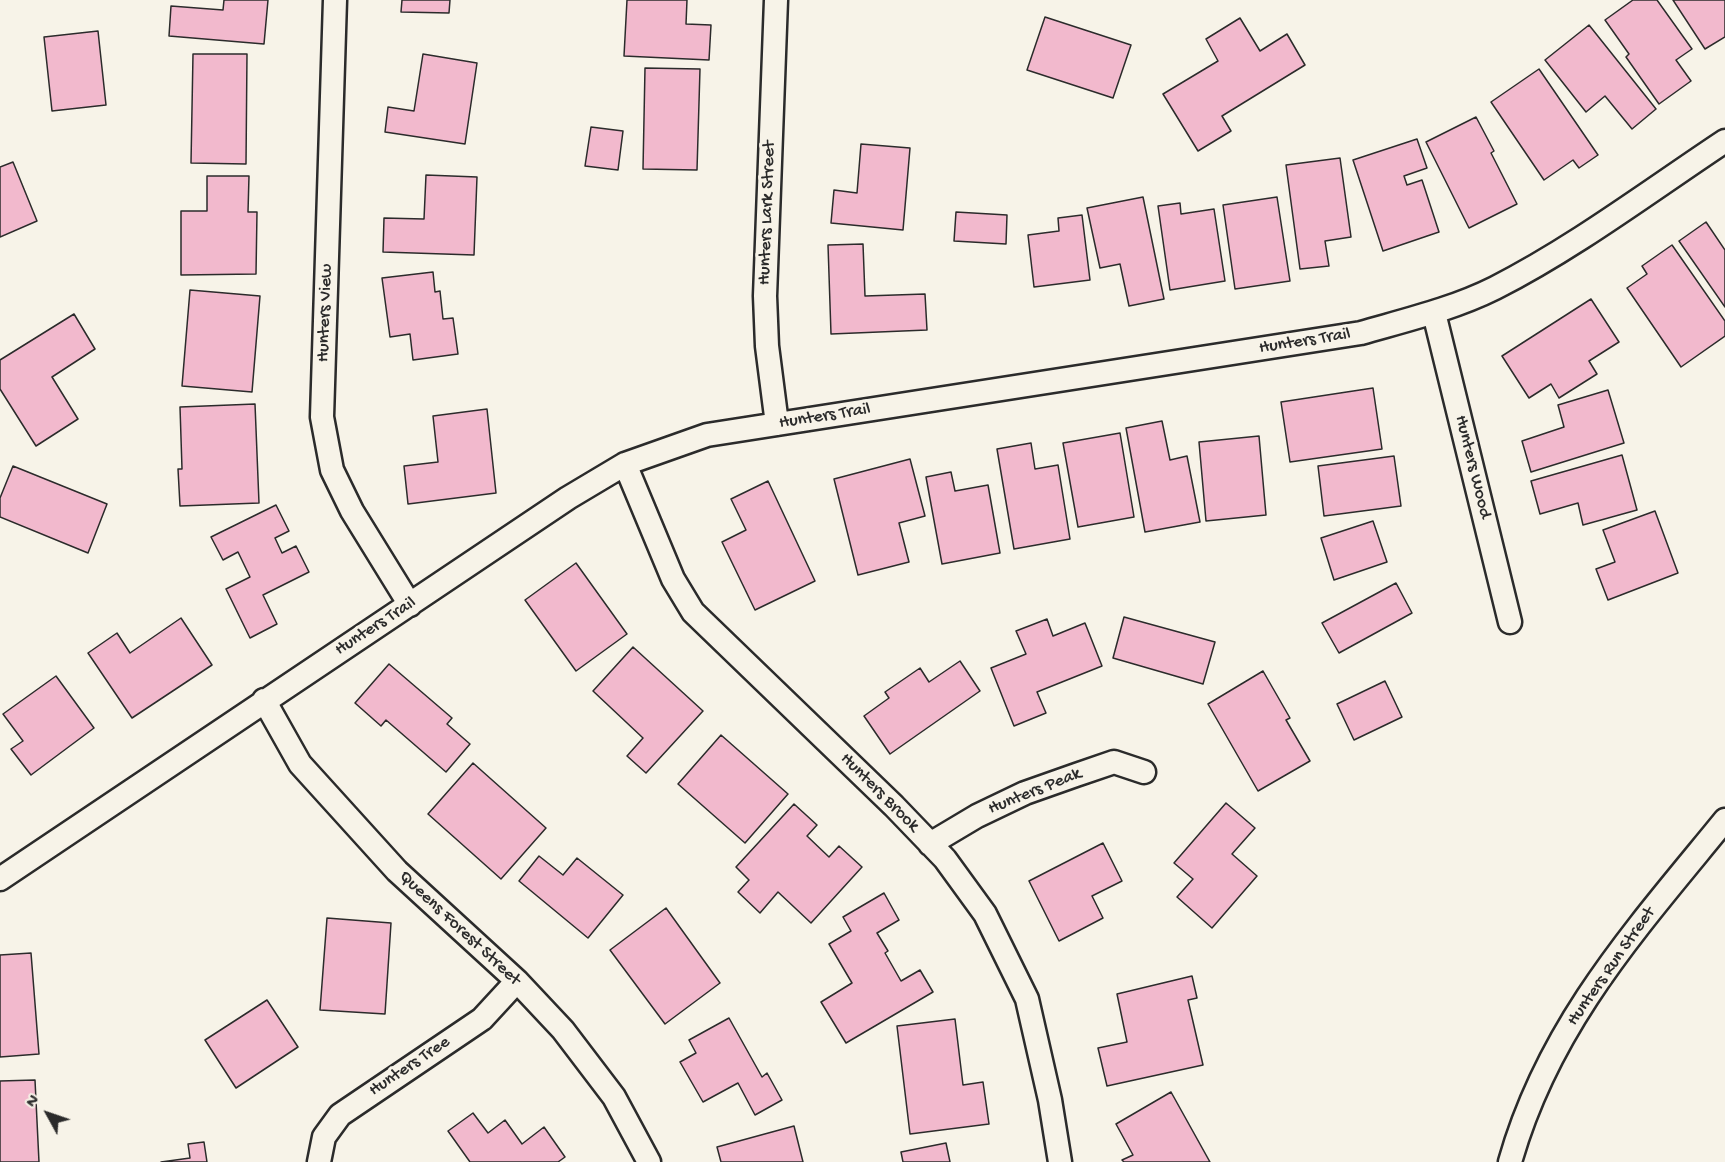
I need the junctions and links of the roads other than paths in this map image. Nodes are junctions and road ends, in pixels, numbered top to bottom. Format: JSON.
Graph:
{"nodes":[{"id":1,"x":335,"y":0,"type":"edge"},
{"id":2,"x":776,"y":0,"type":"edge"},
{"id":3,"x":1725,"y":141,"type":"edge"},
{"id":4,"x":1434,"y":313,"type":"junction"},
{"id":5,"x":777,"y":424,"type":"junction"},
{"id":6,"x":625,"y":464,"type":"junction"},
{"id":7,"x":410,"y":605,"type":"junction"},
{"id":8,"x":1510,"y":622,"type":"dead end"},
{"id":9,"x":264,"y":700,"type":"junction"},
{"id":10,"x":1144,"y":772,"type":"dead end"},
{"id":11,"x":1725,"y":820,"type":"edge"},
{"id":12,"x":930,"y":844,"type":"junction"},
{"id":13,"x":0,"y":879,"type":"edge"},
{"id":14,"x":517,"y":981,"type":"junction"},
{"id":15,"x":319,"y":1162,"type":"edge"},
{"id":16,"x":649,"y":1162,"type":"edge"},
{"id":17,"x":1060,"y":1162,"type":"edge"},
{"id":18,"x":1510,"y":1162,"type":"edge"}],
"edges":[{"from":1,"to":7,"type":"street","name":"Hunters View"},
{"from":2,"to":5,"type":"street","name":"Hunters Lark Street"},
{"from":3,"to":4,"type":"street","name":"Hunters Trail"},
{"from":4,"to":5,"type":"street","name":"Hunters Trail"},
{"from":4,"to":8,"type":"street","name":"Hunters Wood"},
{"from":5,"to":6,"type":"street","name":"Hunters Trail"},
{"from":6,"to":7,"type":"street","name":"Hunters Trail"},
{"from":6,"to":12,"type":"street","name":"Hunters Brook"},
{"from":7,"to":9,"type":"street","name":"Hunters Trail"},
{"from":9,"to":13,"type":"street","name":"Hunters Trail"},
{"from":9,"to":14,"type":"street","name":"Queens Forest Street"},
{"from":10,"to":12,"type":"street","name":"Hunters Peak"},
{"from":11,"to":18,"type":"street","name":"Hunters Run Street"},
{"from":12,"to":17,"type":"street","name":"Hunters Brook"},
{"from":14,"to":15,"type":"street","name":"Hunters Tree"},
{"from":14,"to":16,"type":"street","name":"Queens Forest Street"}]}
